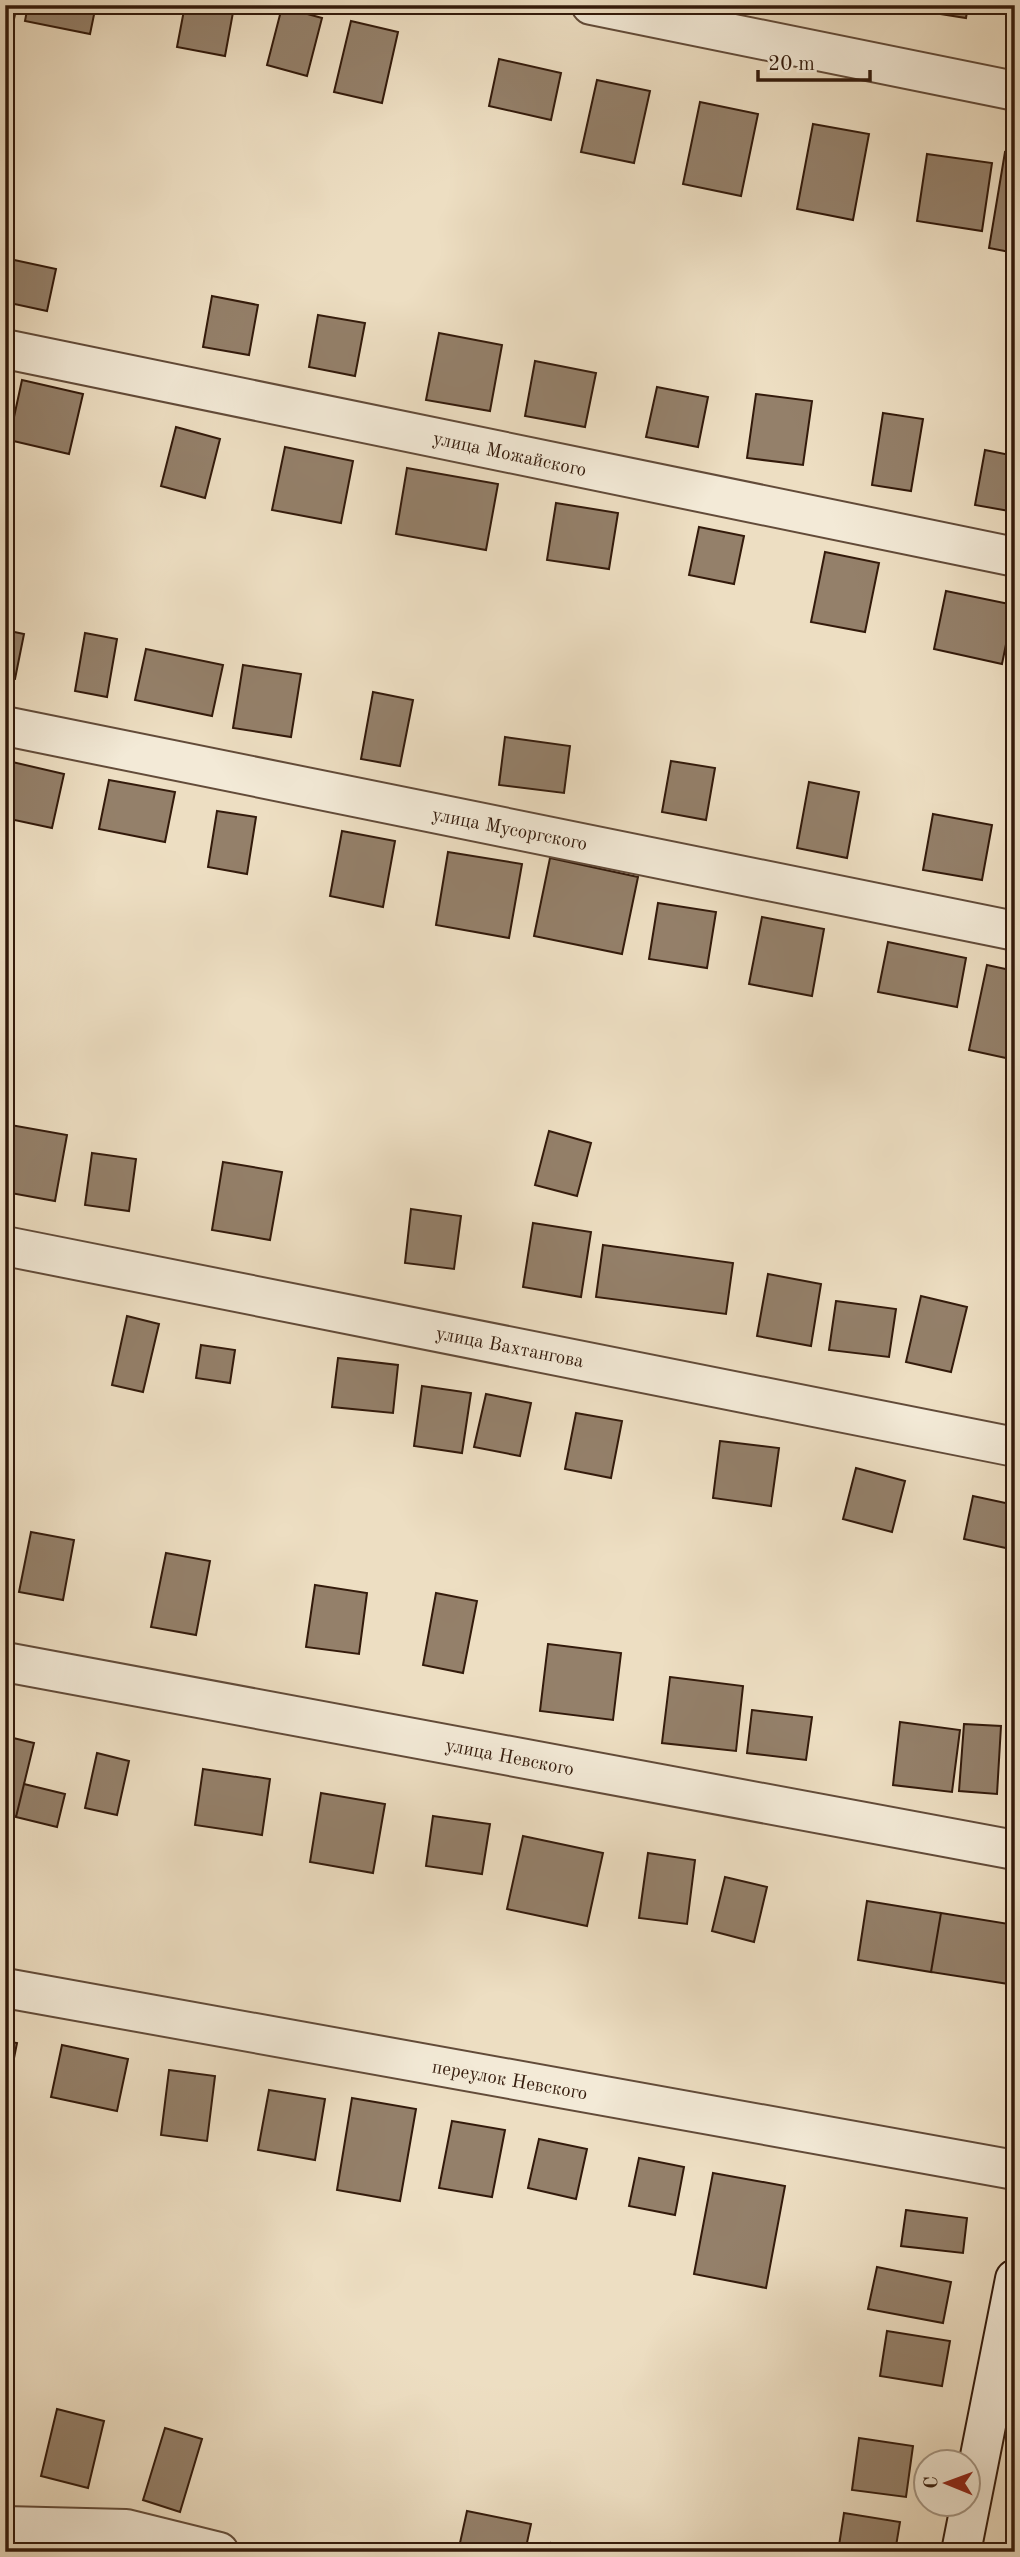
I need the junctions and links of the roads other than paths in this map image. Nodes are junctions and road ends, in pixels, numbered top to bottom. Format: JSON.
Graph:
{"nodes":[{"id":1,"x":591,"y":5,"type":"edge"},
{"id":2,"x":1015,"y":91,"type":"edge"},
{"id":3,"x":5,"y":349,"type":"edge"},
{"id":4,"x":1015,"y":557,"type":"edge"},
{"id":5,"x":5,"y":726,"type":"edge"},
{"id":6,"x":1015,"y":931,"type":"edge"},
{"id":7,"x":5,"y":1246,"type":"edge"},
{"id":8,"x":1015,"y":1447,"type":"edge"},
{"id":9,"x":5,"y":1662,"type":"edge"},
{"id":10,"x":1015,"y":1850,"type":"edge"},
{"id":11,"x":5,"y":1988,"type":"edge"},
{"id":12,"x":1015,"y":2170,"type":"edge"},
{"id":13,"x":1015,"y":2279,"type":"edge"},
{"id":14,"x":5,"y":2526,"type":"edge"},
{"id":15,"x":219,"y":2552,"type":"edge"},
{"id":16,"x":961,"y":2552,"type":"edge"}],
"edges":[{"from":1,"to":2,"type":"street"},
{"from":3,"to":4,"type":"street","name":"улица Можайского"},
{"from":5,"to":6,"type":"street","name":"улица Мусоргского"},
{"from":7,"to":8,"type":"street","name":"улица Вахтангова"},
{"from":9,"to":10,"type":"street","name":"улица Невского"},
{"from":11,"to":12,"type":"street","name":"переулок Невского"},
{"from":13,"to":16,"type":"street"},
{"from":14,"to":15,"type":"street"}]}
